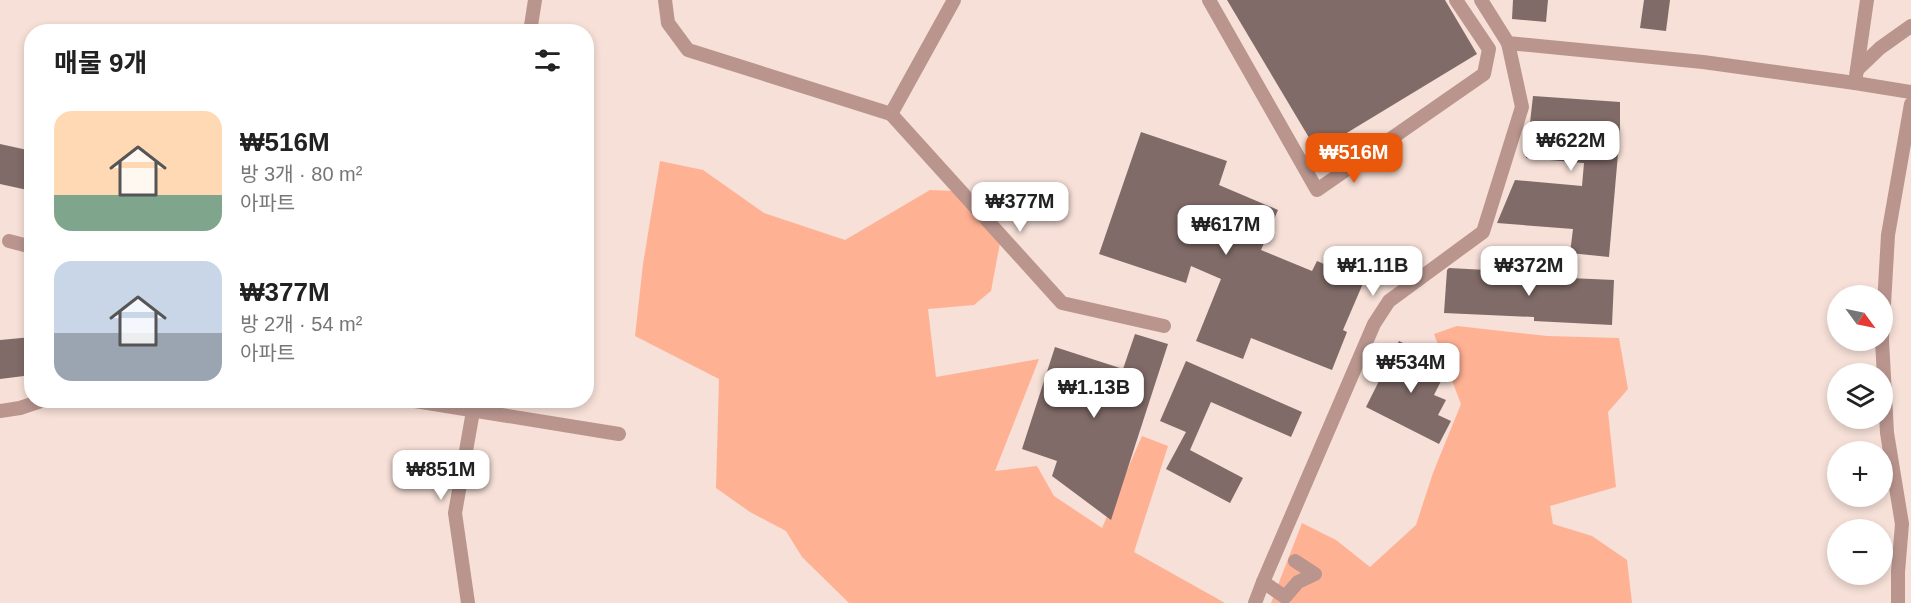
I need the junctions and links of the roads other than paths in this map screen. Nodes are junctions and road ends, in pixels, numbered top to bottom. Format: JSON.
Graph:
{"nodes":[{"id":1,"x":535,"y":0,"type":"edge"},
{"id":2,"x":665,"y":0,"type":"edge"},
{"id":3,"x":954,"y":0,"type":"edge"},
{"id":4,"x":1209,"y":0,"type":"edge"},
{"id":5,"x":1456,"y":0,"type":"edge"},
{"id":6,"x":1481,"y":0,"type":"edge"},
{"id":7,"x":1867,"y":0,"type":"edge"},
{"id":8,"x":531,"y":24,"type":"edge"},
{"id":9,"x":1911,"y":26,"type":"edge"},
{"id":10,"x":1508,"y":43,"type":"junction"},
{"id":11,"x":1856,"y":76,"type":"junction"},
{"id":12,"x":1911,"y":92,"type":"edge"},
{"id":13,"x":1911,"y":104,"type":"edge"},
{"id":14,"x":891,"y":114,"type":"junction"},
{"id":15,"x":9,"y":241,"type":"dead end"},
{"id":16,"x":24,"y":246,"type":"edge"},
{"id":17,"x":1885,"y":285,"type":"edge"},
{"id":18,"x":1164,"y":326,"type":"dead end"},
{"id":19,"x":1883,"y":351,"type":"edge"},
{"id":20,"x":24,"y":407,"type":"edge"},
{"id":21,"x":474,"y":408,"type":"edge"},
{"id":22,"x":484,"y":408,"type":"edge"},
{"id":23,"x":0,"y":411,"type":"edge"},
{"id":24,"x":620,"y":434,"type":"dead end"},
{"id":25,"x":1295,"y":561,"type":"dead end"},
{"id":26,"x":1263,"y":582,"type":"junction"},
{"id":27,"x":468,"y":603,"type":"edge"},
{"id":28,"x":1255,"y":603,"type":"edge"},
{"id":29,"x":1898,"y":603,"type":"edge"}],
"edges":[{"from":1,"to":8,"type":"street"},
{"from":2,"to":14,"type":"street"},
{"from":3,"to":14,"type":"street"},
{"from":4,"to":5,"type":"street"},
{"from":6,"to":10,"type":"street"},
{"from":7,"to":11,"type":"street"},
{"from":9,"to":11,"type":"street"},
{"from":10,"to":11,"type":"street"},
{"from":10,"to":26,"type":"street"},
{"from":11,"to":12,"type":"street"},
{"from":13,"to":17,"type":"street"},
{"from":14,"to":18,"type":"street"},
{"from":15,"to":16,"type":"street"},
{"from":19,"to":29,"type":"street"},
{"from":20,"to":23,"type":"street"},
{"from":21,"to":27,"type":"street"},
{"from":22,"to":24,"type":"street"},
{"from":25,"to":26,"type":"street"},
{"from":26,"to":28,"type":"street"}]}
